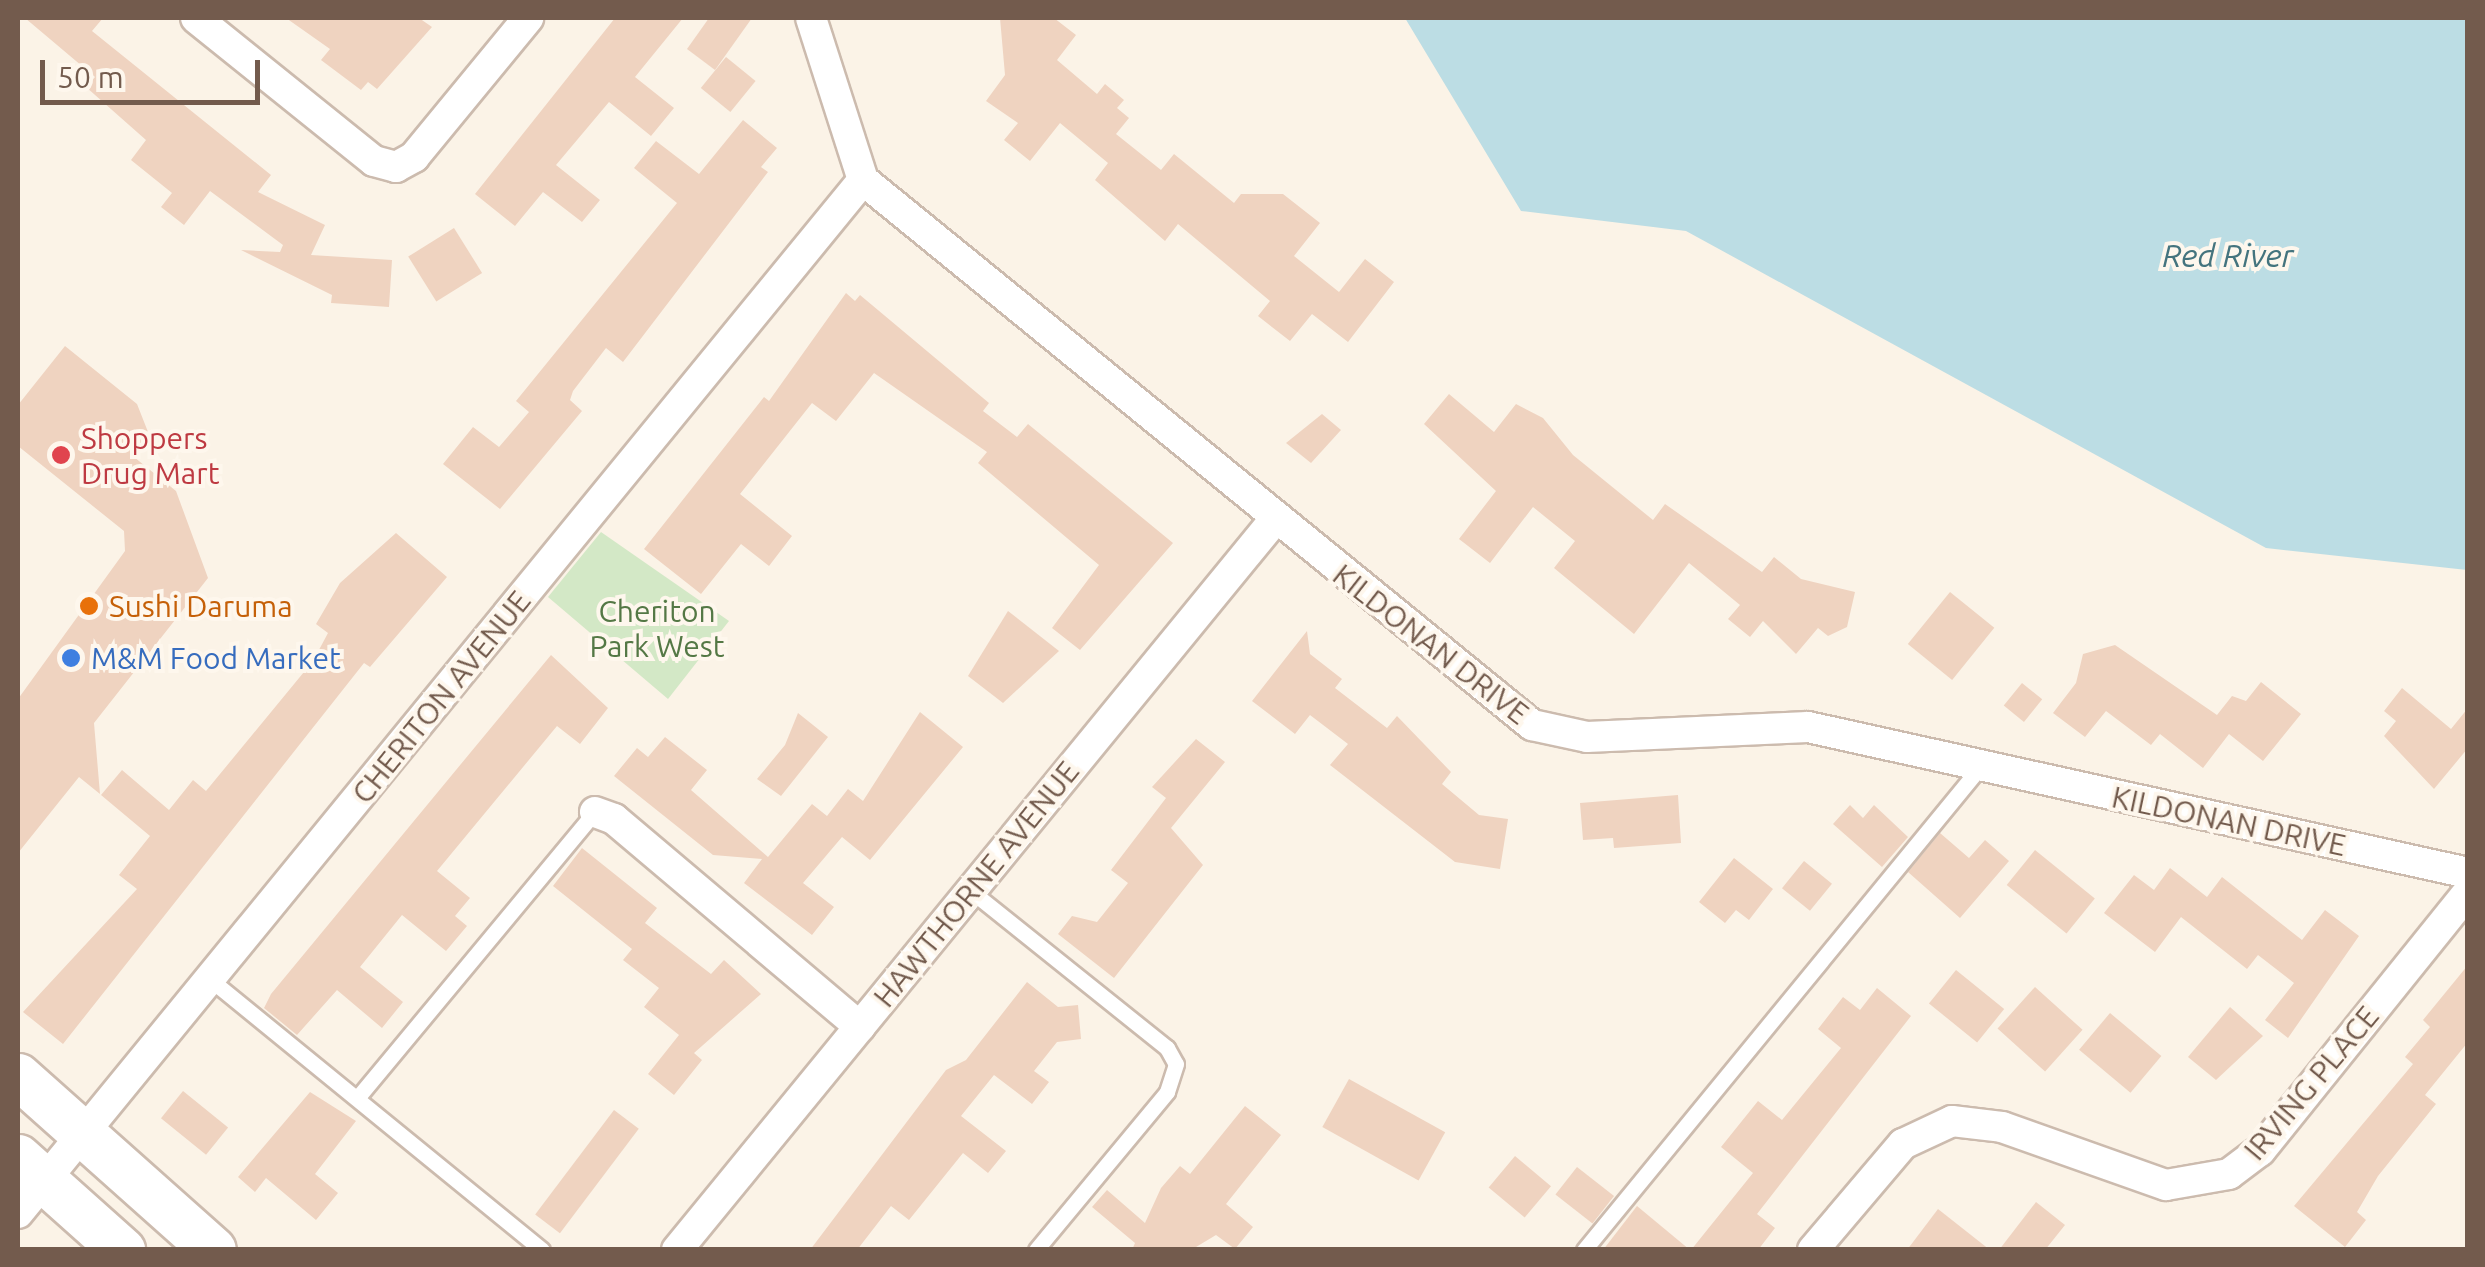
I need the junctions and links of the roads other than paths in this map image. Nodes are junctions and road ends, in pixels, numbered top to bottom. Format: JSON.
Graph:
{"nodes":[{"id":1,"x":196,"y":18,"type":"edge"},
{"id":2,"x":528,"y":18,"type":"edge"},
{"id":3,"x":811,"y":18,"type":"edge"},
{"id":4,"x":863,"y":180,"type":"junction"},
{"id":5,"x":1274,"y":519,"type":"junction"},
{"id":6,"x":1980,"y":767,"type":"junction"},
{"id":7,"x":594,"y":812,"type":"joint"},
{"id":8,"x":2468,"y":873,"type":"edge"},
{"id":9,"x":971,"y":891,"type":"junction"},
{"id":10,"x":2468,"y":892,"type":"edge"},
{"id":11,"x":211,"y":980,"type":"junction"},
{"id":12,"x":860,"y":1027,"type":"junction"},
{"id":13,"x":18,"y":1076,"type":"edge"},
{"id":14,"x":358,"y":1097,"type":"junction"},
{"id":15,"x":82,"y":1132,"type":"junction"},
{"id":16,"x":26,"y":1184,"type":"edge"},
{"id":17,"x":122,"y":1250,"type":"edge"},
{"id":18,"x":212,"y":1250,"type":"edge"},
{"id":19,"x":542,"y":1250,"type":"edge"},
{"id":20,"x":678,"y":1250,"type":"edge"},
{"id":21,"x":1036,"y":1250,"type":"edge"},
{"id":22,"x":1584,"y":1250,"type":"edge"},
{"id":23,"x":1813,"y":1250,"type":"edge"}],
"edges":[{"from":1,"to":2,"type":"street"},
{"from":3,"to":4,"type":"street"},
{"from":4,"to":5,"type":"street","name":"KILDONAN DRIVE"},
{"from":4,"to":11,"type":"street","name":"CHERITON AVENUE"},
{"from":5,"to":6,"type":"street","name":"KILDONAN DRIVE"},
{"from":5,"to":9,"type":"street","name":"HAWTHORNE AVENUE"},
{"from":6,"to":8,"type":"street","name":"KILDONAN DRIVE"},
{"from":6,"to":22,"type":"lane"},
{"from":7,"to":12,"type":"street"},
{"from":7,"to":14,"type":"lane"},
{"from":9,"to":12,"type":"street","name":"HAWTHORNE AVENUE"},
{"from":9,"to":21,"type":"lane"},
{"from":10,"to":23,"type":"street","name":"IRVING PLACE"},
{"from":11,"to":14,"type":"lane"},
{"from":11,"to":15,"type":"street","name":"CHERITON AVENUE"},
{"from":12,"to":20,"type":"street","name":"HAWTHORNE AVENUE"},
{"from":13,"to":15,"type":"main road"},
{"from":14,"to":19,"type":"lane"},
{"from":15,"to":16,"type":"street","name":"CHERITON AVENUE"},
{"from":15,"to":18,"type":"main road"},
{"from":16,"to":17,"type":"main road"}]}
